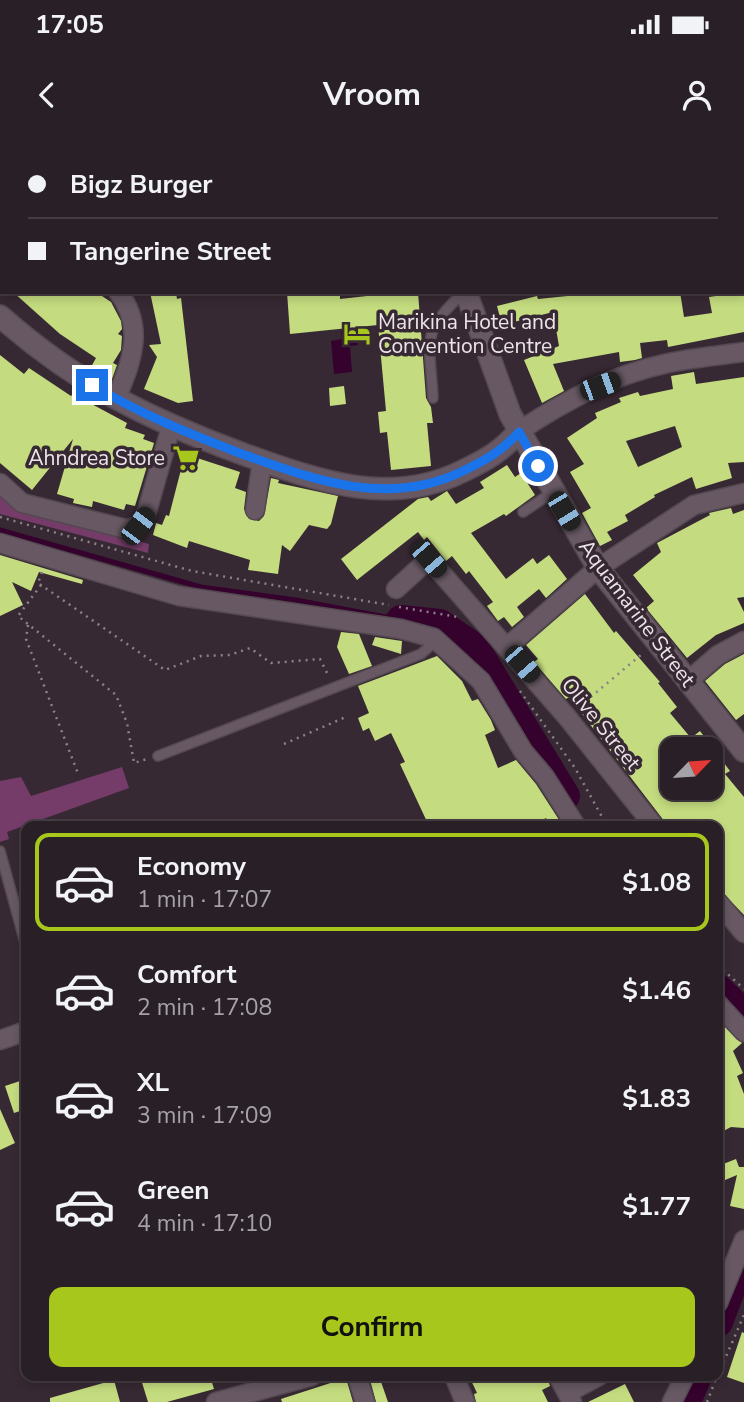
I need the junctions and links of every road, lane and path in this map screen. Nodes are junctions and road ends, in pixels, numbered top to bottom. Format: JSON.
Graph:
{"nodes":[{"id":1,"x":120,"y":294,"type":"edge"},
{"id":2,"x":463,"y":294,"type":"edge"},
{"id":3,"x":466,"y":294,"type":"edge"},
{"id":4,"x":0,"y":317,"type":"edge"},
{"id":5,"x":744,"y":352,"type":"edge"},
{"id":6,"x":433,"y":398,"type":"dead end"},
{"id":7,"x":116,"y":400,"type":"junction"},
{"id":8,"x":170,"y":427,"type":"junction"},
{"id":9,"x":519,"y":432,"type":"junction"},
{"id":10,"x":262,"y":461,"type":"junction"},
{"id":11,"x":0,"y":483,"type":"edge"},
{"id":12,"x":553,"y":492,"type":"junction"},
{"id":13,"x":744,"y":493,"type":"edge"},
{"id":14,"x":255,"y":510,"type":"dead end"},
{"id":15,"x":523,"y":512,"type":"dead end"},
{"id":16,"x":0,"y":543,"type":"edge"},
{"id":17,"x":48,"y":555,"type":"junction"},
{"id":18,"x":598,"y":568,"type":"junction"},
{"id":19,"x":41,"y":585,"type":"junction"},
{"id":20,"x":396,"y":589,"type":"dead end"},
{"id":21,"x":28,"y":625,"type":"junction"},
{"id":22,"x":434,"y":638,"type":"junction"},
{"id":23,"x":744,"y":641,"type":"edge"},
{"id":24,"x":656,"y":643,"type":"junction"},
{"id":25,"x":507,"y":647,"type":"junction"},
{"id":26,"x":687,"y":682,"type":"junction"},
{"id":27,"x":335,"y":688,"type":"junction"},
{"id":28,"x":348,"y":716,"type":"dead end"},
{"id":29,"x":567,"y":717,"type":"junction"},
{"id":30,"x":284,"y":744,"type":"dead end"},
{"id":31,"x":744,"y":751,"type":"edge"},
{"id":32,"x":158,"y":756,"type":"joint"},
{"id":33,"x":79,"y":776,"type":"dead end"},
{"id":34,"x":573,"y":821,"type":"edge"},
{"id":35,"x":650,"y":821,"type":"edge"},
{"id":36,"x":0,"y":851,"type":"edge"},
{"id":37,"x":723,"y":908,"type":"edge"},
{"id":38,"x":21,"y":926,"type":"edge"},
{"id":39,"x":744,"y":933,"type":"edge"},
{"id":40,"x":723,"y":970,"type":"edge"},
{"id":41,"x":744,"y":989,"type":"edge"},
{"id":42,"x":723,"y":1009,"type":"edge"},
{"id":43,"x":744,"y":1032,"type":"edge"},
{"id":44,"x":21,"y":1033,"type":"edge"},
{"id":45,"x":0,"y":1040,"type":"edge"},
{"id":46,"x":744,"y":1240,"type":"edge"},
{"id":47,"x":723,"y":1291,"type":"edge"},
{"id":48,"x":744,"y":1315,"type":"edge"},
{"id":49,"x":723,"y":1363,"type":"edge"},
{"id":50,"x":303,"y":1381,"type":"edge"},
{"id":51,"x":358,"y":1381,"type":"edge"},
{"id":52,"x":456,"y":1381,"type":"edge"},
{"id":53,"x":561,"y":1381,"type":"edge"},
{"id":54,"x":592,"y":1381,"type":"edge"},
{"id":55,"x":682,"y":1381,"type":"edge"},
{"id":56,"x":716,"y":1381,"type":"edge"},
{"id":57,"x":276,"y":1395,"type":"edge"},
{"id":58,"x":569,"y":1397,"type":"edge"},
{"id":59,"x":215,"y":1402,"type":"edge"},
{"id":60,"x":365,"y":1402,"type":"edge"},
{"id":61,"x":466,"y":1402,"type":"edge"},
{"id":62,"x":672,"y":1402,"type":"edge"},
{"id":63,"x":707,"y":1402,"type":"edge"}],
"edges":[{"from":1,"to":7,"type":"street"},
{"from":2,"to":6,"type":"lane"},
{"from":3,"to":9,"type":"street","name":"Aquamarine Street"},
{"from":4,"to":7,"type":"street"},
{"from":5,"to":9,"type":"street"},
{"from":7,"to":8,"type":"street"},
{"from":8,"to":10,"type":"street"},
{"from":8,"to":11,"type":"street"},
{"from":9,"to":10,"type":"street"},
{"from":9,"to":12,"type":"street","name":"Aquamarine Street"},
{"from":10,"to":14,"type":"street"},
{"from":12,"to":15,"type":"lane"},
{"from":12,"to":18,"type":"street","name":"Aquamarine Street"},
{"from":13,"to":18,"type":"street"},
{"from":16,"to":17,"type":"street"},
{"from":17,"to":19,"type":"path"},
{"from":17,"to":22,"type":"street"},
{"from":18,"to":24,"type":"street","name":"Aquamarine Street"},
{"from":18,"to":25,"type":"street"},
{"from":19,"to":21,"type":"path"},
{"from":19,"to":27,"type":"path"},
{"from":20,"to":25,"type":"street","name":"Olive Street"},
{"from":21,"to":32,"type":"path"},
{"from":21,"to":33,"type":"path"},
{"from":22,"to":27,"type":"lane"},
{"from":22,"to":34,"type":"street"},
{"from":23,"to":26,"type":"street"},
{"from":24,"to":26,"type":"street","name":"Aquamarine Street"},
{"from":24,"to":29,"type":"path"},
{"from":25,"to":29,"type":"street","name":"Olive Street"},
{"from":26,"to":31,"type":"street","name":"Aquamarine Street"},
{"from":27,"to":32,"type":"lane"},
{"from":28,"to":30,"type":"path"},
{"from":29,"to":35,"type":"street","name":"Olive Street"},
{"from":36,"to":38,"type":"lane"},
{"from":37,"to":39,"type":"street"},
{"from":40,"to":41,"type":"path"},
{"from":42,"to":43,"type":"street"},
{"from":44,"to":45,"type":"street"},
{"from":46,"to":47,"type":"street"},
{"from":48,"to":49,"type":"path"},
{"from":50,"to":57,"type":"street"},
{"from":51,"to":60,"type":"street"},
{"from":52,"to":61,"type":"street"},
{"from":53,"to":58,"type":"street"},
{"from":54,"to":58,"type":"street"},
{"from":55,"to":62,"type":"street"},
{"from":56,"to":63,"type":"path"},
{"from":57,"to":59,"type":"street"}]}
